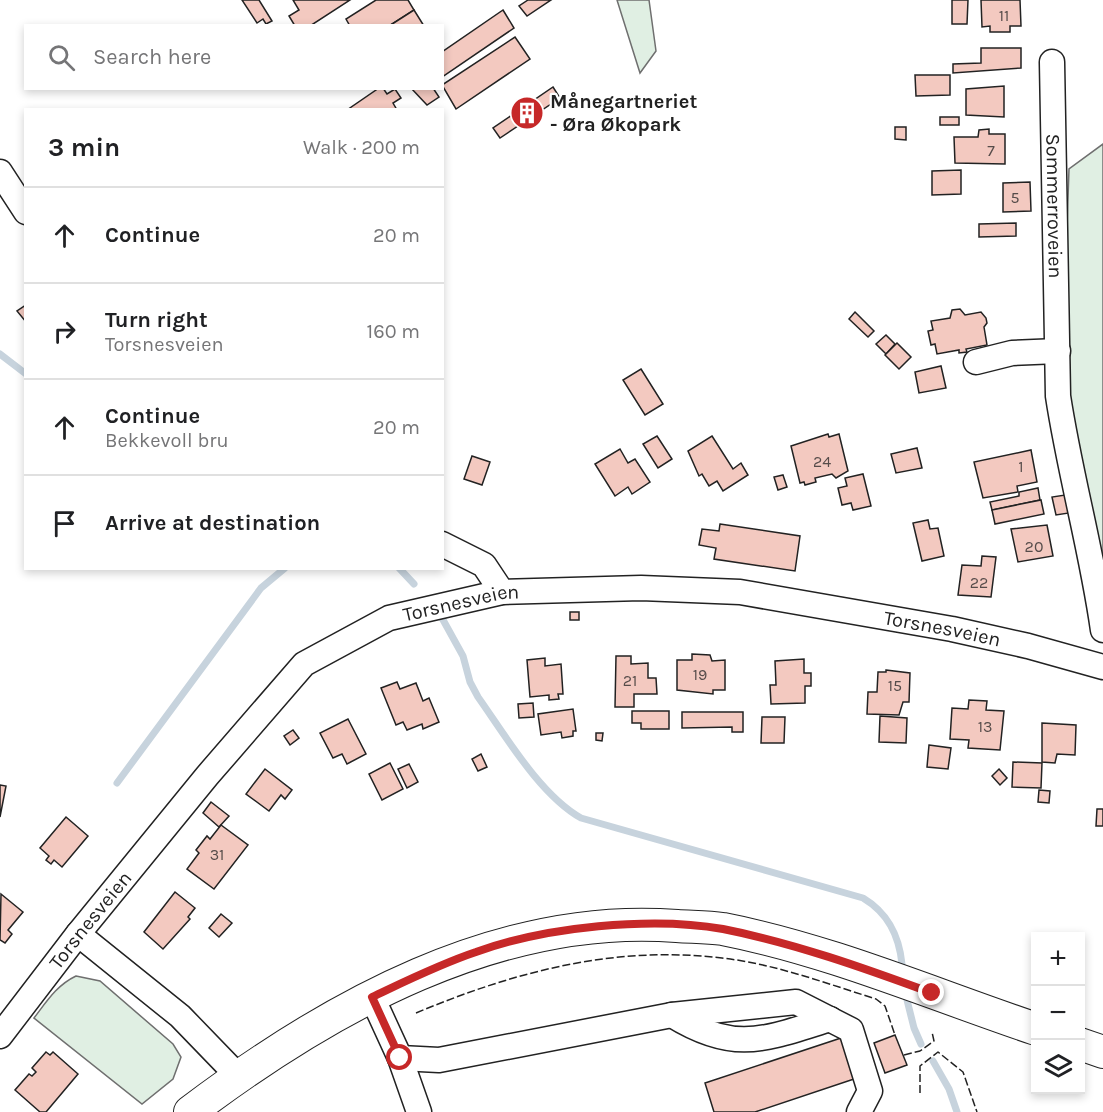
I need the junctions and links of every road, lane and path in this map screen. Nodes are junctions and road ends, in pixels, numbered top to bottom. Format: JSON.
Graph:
{"nodes":[{"id":1,"x":1052,"y":62,"type":"dead end"},
{"id":2,"x":0,"y":172,"type":"edge"},
{"id":3,"x":24,"y":209,"type":"edge"},
{"id":4,"x":1058,"y":351,"type":"junction"},
{"id":5,"x":976,"y":362,"type":"dead end"},
{"id":6,"x":444,"y":545,"type":"edge"},
{"id":7,"x":502,"y":592,"type":"junction"},
{"id":8,"x":1103,"y":630,"type":"edge"},
{"id":9,"x":1103,"y":641,"type":"edge"},
{"id":10,"x":1101,"y":667,"type":"edge"},
{"id":11,"x":78,"y":934,"type":"junction"},
{"id":12,"x":372,"y":997,"type":"junction"},
{"id":13,"x":672,"y":1015,"type":"junction"},
{"id":14,"x":830,"y":1019,"type":"junction"},
{"id":15,"x":1031,"y":1028,"type":"edge"},
{"id":16,"x":0,"y":1036,"type":"edge"},
{"id":17,"x":1085,"y":1046,"type":"edge"},
{"id":18,"x":1103,"y":1052,"type":"edge"},
{"id":19,"x":400,"y":1058,"type":"junction"},
{"id":20,"x":238,"y":1076,"type":"junction"},
{"id":21,"x":190,"y":1112,"type":"edge"},
{"id":22,"x":418,"y":1112,"type":"edge"},
{"id":23,"x":859,"y":1112,"type":"edge"}],
"edges":[{"from":1,"to":4,"type":"street","name":"Sommerroveien"},
{"from":2,"to":3,"type":"street"},
{"from":4,"to":5,"type":"street"},
{"from":4,"to":8,"type":"street","name":"Sommerroveien"},
{"from":6,"to":7,"type":"street"},
{"from":7,"to":10,"type":"street","name":"Torsnesveien"},
{"from":7,"to":11,"type":"street","name":"Torsnesveien"},
{"from":9,"to":10,"type":"street"},
{"from":11,"to":16,"type":"street","name":"Torsnesveien"},
{"from":11,"to":20,"type":"street"},
{"from":12,"to":15,"type":"main road"},
{"from":12,"to":19,"type":"street"},
{"from":12,"to":20,"type":"main road"},
{"from":13,"to":14,"type":"street"},
{"from":13,"to":14,"type":"street"},
{"from":13,"to":19,"type":"street"},
{"from":14,"to":23,"type":"street"},
{"from":17,"to":18,"type":"main road"},
{"from":19,"to":22,"type":"street"},
{"from":20,"to":21,"type":"main road"}]}
